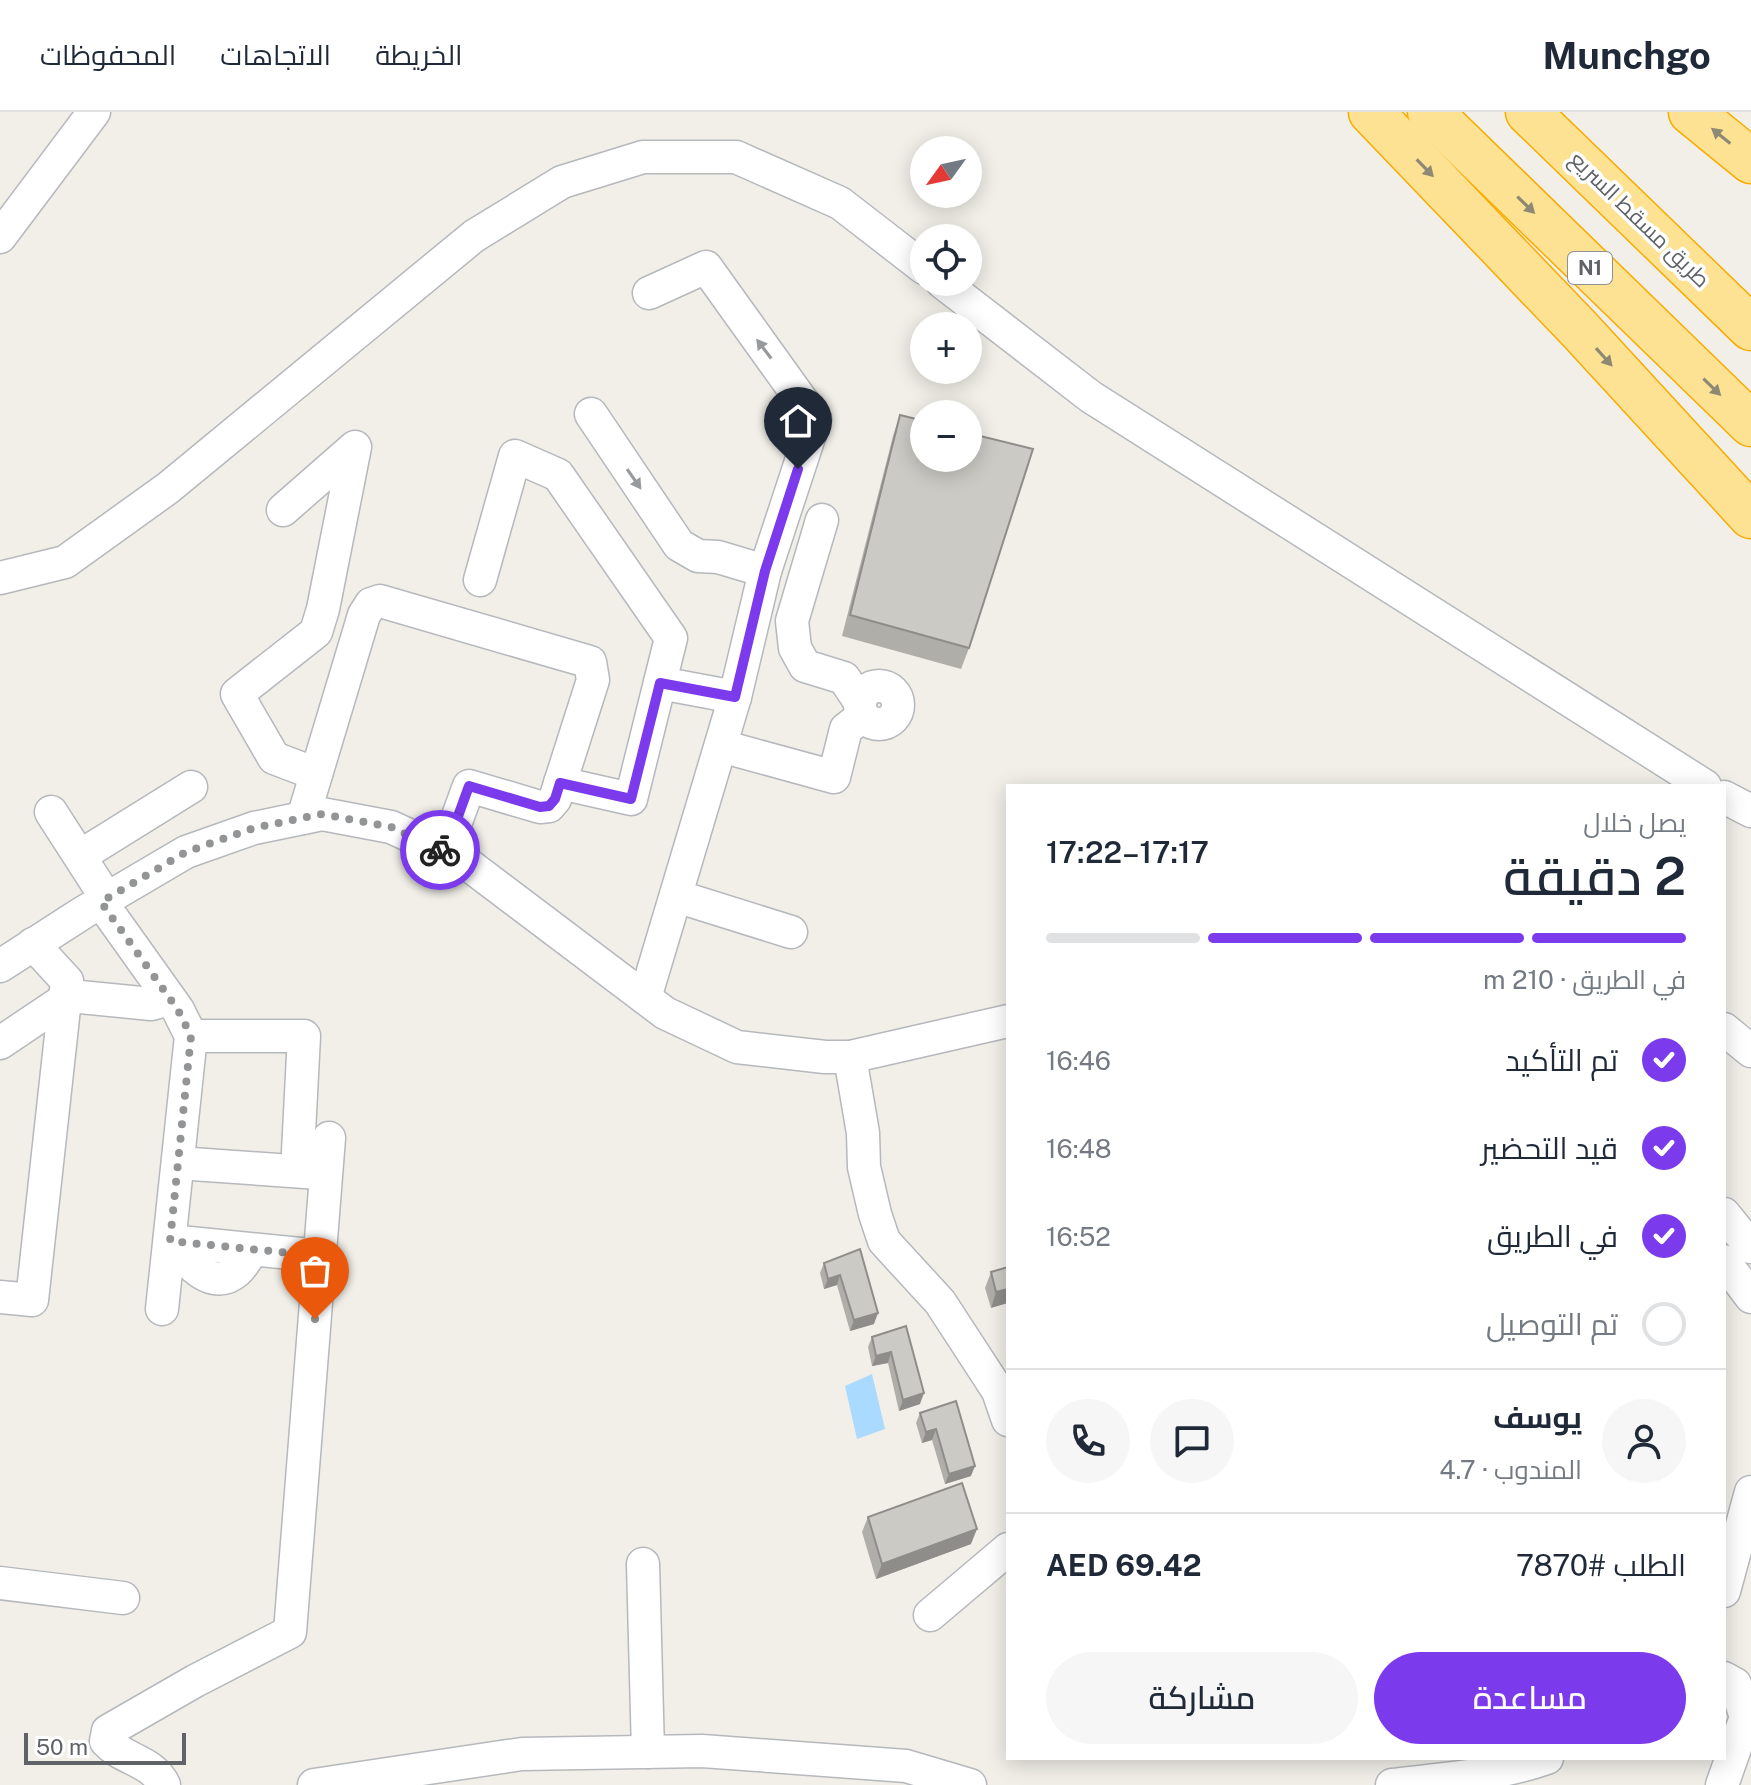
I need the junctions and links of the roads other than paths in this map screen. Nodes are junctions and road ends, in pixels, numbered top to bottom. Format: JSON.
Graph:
{"nodes":[{"id":1,"x":94,"y":112,"type":"edge"},
{"id":2,"x":1371,"y":112,"type":"edge"},
{"id":3,"x":1430,"y":112,"type":"edge"},
{"id":4,"x":1528,"y":112,"type":"edge"},
{"id":5,"x":1691,"y":112,"type":"edge"},
{"id":6,"x":1751,"y":161,"type":"edge"},
{"id":7,"x":0,"y":237,"type":"edge"},
{"id":8,"x":910,"y":257,"type":"edge"},
{"id":9,"x":1694,"y":270,"type":"junction"},
{"id":10,"x":649,"y":293,"type":"dead end"},
{"id":11,"x":960,"y":296,"type":"edge"},
{"id":12,"x":1751,"y":313,"type":"edge"},
{"id":13,"x":1751,"y":328,"type":"edge"},
{"id":14,"x":591,"y":414,"type":"dead end"},
{"id":15,"x":1751,"y":424,"type":"edge"},
{"id":16,"x":283,"y":510,"type":"dead end"},
{"id":17,"x":1751,"y":516,"type":"edge"},
{"id":18,"x":822,"y":520,"type":"dead end"},
{"id":19,"x":765,"y":571,"type":"junction"},
{"id":20,"x":0,"y":578,"type":"edge"},
{"id":21,"x":480,"y":580,"type":"dead end"},
{"id":22,"x":660,"y":683,"type":"junction"},
{"id":23,"x":735,"y":697,"type":"junction"},
{"id":24,"x":721,"y":746,"type":"junction"},
{"id":25,"x":316,"y":774,"type":"junction"},
{"id":26,"x":560,"y":783,"type":"junction"},
{"id":27,"x":1702,"y":784,"type":"edge"},
{"id":28,"x":191,"y":787,"type":"dead end"},
{"id":29,"x":1726,"y":798,"type":"edge"},
{"id":30,"x":1751,"y":811,"type":"edge"},
{"id":31,"x":51,"y":812,"type":"dead end"},
{"id":32,"x":303,"y":818,"type":"junction"},
{"id":33,"x":445,"y":852,"type":"junction"},
{"id":34,"x":80,"y":856,"type":"junction"},
{"id":35,"x":676,"y":896,"type":"junction"},
{"id":36,"x":104,"y":900,"type":"junction"},
{"id":37,"x":791,"y":932,"type":"dead end"},
{"id":38,"x":33,"y":944,"type":"junction"},
{"id":39,"x":0,"y":966,"type":"edge"},
{"id":40,"x":645,"y":998,"type":"junction"},
{"id":41,"x":170,"y":999,"type":"junction"},
{"id":42,"x":64,"y":1000,"type":"junction"},
{"id":43,"x":1006,"y":1021,"type":"edge"},
{"id":44,"x":1726,"y":1031,"type":"edge"},
{"id":45,"x":191,"y":1036,"type":"junction"},
{"id":46,"x":0,"y":1043,"type":"edge"},
{"id":47,"x":1751,"y":1051,"type":"edge"},
{"id":48,"x":850,"y":1057,"type":"junction"},
{"id":49,"x":329,"y":1138,"type":"dead end"},
{"id":50,"x":178,"y":1163,"type":"junction"},
{"id":51,"x":312,"y":1172,"type":"junction"},
{"id":52,"x":1726,"y":1216,"type":"edge"},
{"id":53,"x":170,"y":1241,"type":"junction"},
{"id":54,"x":1751,"y":1247,"type":"edge"},
{"id":55,"x":320,"y":1256,"type":"junction"},
{"id":56,"x":1726,"y":1264,"type":"edge"},
{"id":57,"x":0,"y":1297,"type":"edge"},
{"id":58,"x":1751,"y":1297,"type":"edge"},
{"id":59,"x":162,"y":1309,"type":"dead end"},
{"id":60,"x":1006,"y":1414,"type":"edge"},
{"id":61,"x":1749,"y":1507,"type":"edge"},
{"id":62,"x":1006,"y":1551,"type":"edge"},
{"id":63,"x":643,"y":1564,"type":"dead end"},
{"id":64,"x":0,"y":1583,"type":"edge"},
{"id":65,"x":1726,"y":1584,"type":"edge"},
{"id":66,"x":123,"y":1598,"type":"dead end"},
{"id":67,"x":930,"y":1615,"type":"dead end"},
{"id":68,"x":1726,"y":1679,"type":"edge"},
{"id":69,"x":648,"y":1752,"type":"junction"},
{"id":70,"x":1541,"y":1760,"type":"edge"},
{"id":71,"x":164,"y":1785,"type":"edge"},
{"id":72,"x":314,"y":1785,"type":"edge"},
{"id":73,"x":970,"y":1785,"type":"edge"},
{"id":74,"x":1392,"y":1785,"type":"edge"},
{"id":75,"x":1722,"y":1785,"type":"edge"}],
"edges":[{"from":1,"to":7,"type":"street"},
{"from":2,"to":17,"type":"highway","one_way":true},
{"from":3,"to":15,"type":"highway","number":"N1","one_way":true},
{"from":4,"to":9,"type":"highway","name":"طريق مسقط السريع"},
{"from":6,"to":5,"type":"highway","one_way":true},
{"from":8,"to":20,"type":"street"},
{"from":9,"to":12,"type":"highway"},
{"from":9,"to":13,"type":"highway","name":"طريق مسقط السريع"},
{"from":19,"to":10,"type":"street","one_way":true},
{"from":11,"to":27,"type":"street"},
{"from":14,"to":19,"type":"street","one_way":true},
{"from":16,"to":25,"type":"street"},
{"from":18,"to":24,"type":"street"},
{"from":19,"to":23,"type":"street"},
{"from":21,"to":22,"type":"street"},
{"from":22,"to":23,"type":"street"},
{"from":22,"to":26,"type":"street"},
{"from":23,"to":24,"type":"street"},
{"from":24,"to":35,"type":"street"},
{"from":25,"to":26,"type":"street"},
{"from":25,"to":32,"type":"street"},
{"from":26,"to":33,"type":"street"},
{"from":28,"to":34,"type":"street"},
{"from":29,"to":30,"type":"street"},
{"from":31,"to":34,"type":"street"},
{"from":32,"to":33,"type":"street"},
{"from":32,"to":36,"type":"street"},
{"from":33,"to":40,"type":"street"},
{"from":34,"to":36,"type":"street"},
{"from":35,"to":37,"type":"street"},
{"from":35,"to":40,"type":"street"},
{"from":36,"to":38,"type":"street"},
{"from":36,"to":41,"type":"street"},
{"from":38,"to":39,"type":"street"},
{"from":38,"to":42,"type":"street"},
{"from":40,"to":48,"type":"street"},
{"from":41,"to":42,"type":"street"},
{"from":41,"to":45,"type":"street"},
{"from":42,"to":46,"type":"street"},
{"from":42,"to":57,"type":"street"},
{"from":43,"to":48,"type":"street"},
{"from":44,"to":47,"type":"street"},
{"from":45,"to":50,"type":"street"},
{"from":45,"to":51,"type":"street"},
{"from":48,"to":60,"type":"street"},
{"from":49,"to":51,"type":"street"},
{"from":50,"to":51,"type":"street"},
{"from":50,"to":53,"type":"street"},
{"from":51,"to":55,"type":"street"},
{"from":52,"to":54,"type":"street"},
{"from":53,"to":55,"type":"street"},
{"from":53,"to":59,"type":"street"},
{"from":55,"to":71,"type":"street"},
{"from":56,"to":58,"type":"street"},
{"from":61,"to":65,"type":"street"},
{"from":62,"to":67,"type":"street"},
{"from":63,"to":69,"type":"street"},
{"from":64,"to":66,"type":"street"},
{"from":68,"to":75,"type":"street"},
{"from":69,"to":72,"type":"street"},
{"from":69,"to":73,"type":"street"},
{"from":70,"to":74,"type":"street"}]}
